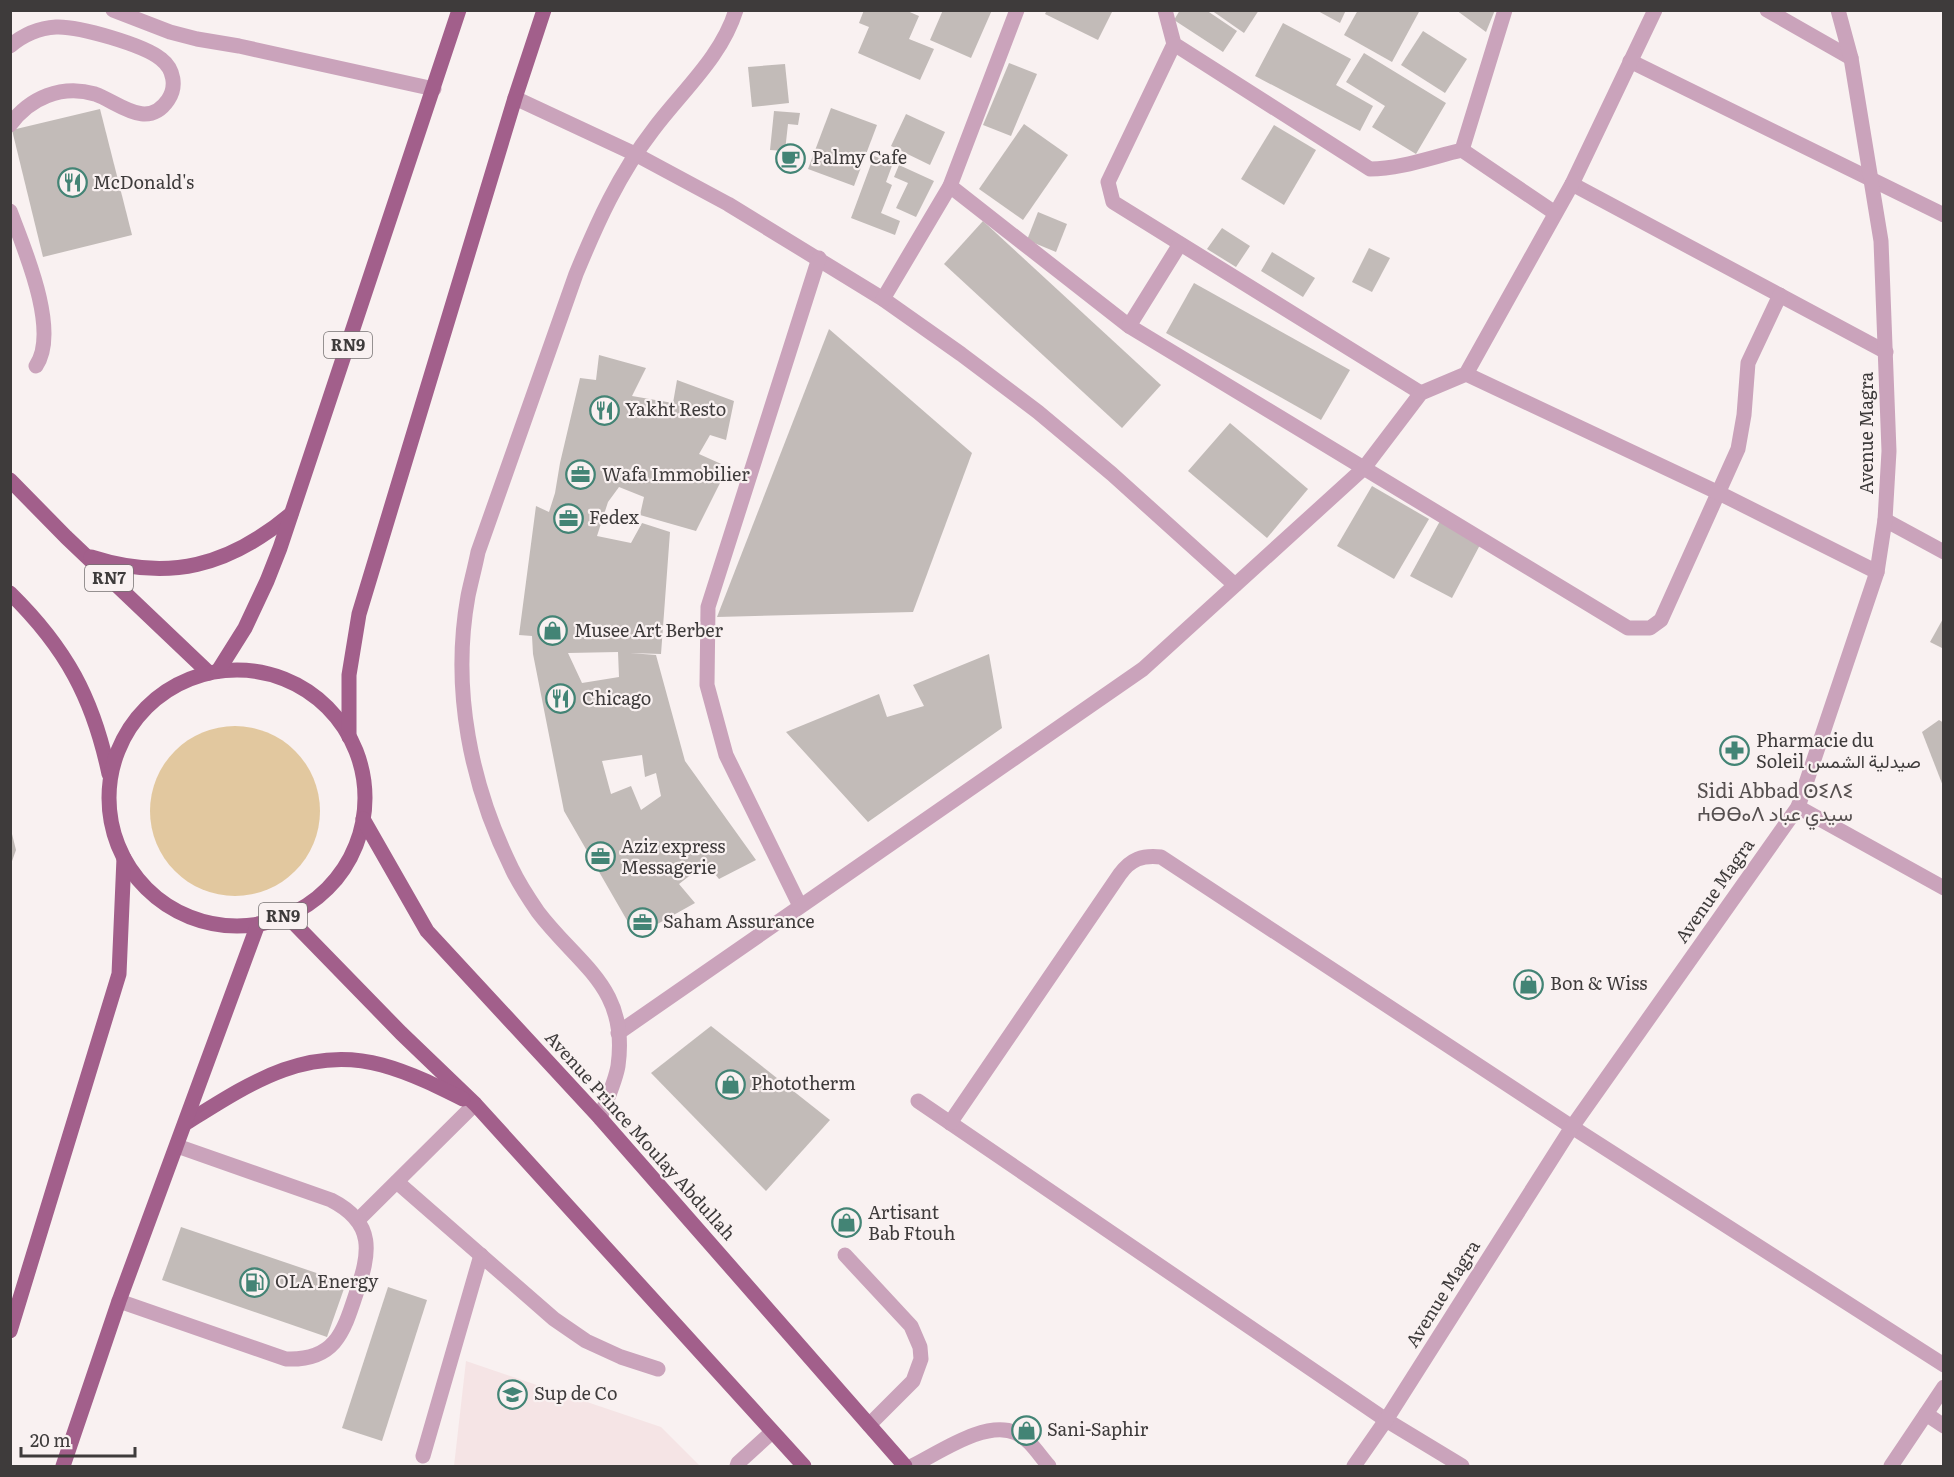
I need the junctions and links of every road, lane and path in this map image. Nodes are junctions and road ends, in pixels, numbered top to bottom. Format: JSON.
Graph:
{"nodes":[{"id":1,"x":113,"y":10,"type":"edge"},
{"id":2,"x":459,"y":10,"type":"edge"},
{"id":3,"x":544,"y":10,"type":"edge"},
{"id":4,"x":736,"y":10,"type":"edge"},
{"id":5,"x":1017,"y":10,"type":"edge"},
{"id":6,"x":1165,"y":10,"type":"edge"},
{"id":7,"x":1505,"y":10,"type":"edge"},
{"id":8,"x":1655,"y":10,"type":"edge"},
{"id":9,"x":1767,"y":10,"type":"edge"},
{"id":10,"x":1838,"y":10,"type":"edge"},
{"id":11,"x":1174,"y":44,"type":"junction"},
{"id":12,"x":10,"y":46,"type":"edge"},
{"id":13,"x":1851,"y":58,"type":"junction"},
{"id":14,"x":1630,"y":61,"type":"junction"},
{"id":15,"x":434,"y":89,"type":"junction"},
{"id":16,"x":515,"y":98,"type":"junction"},
{"id":17,"x":10,"y":126,"type":"edge"},
{"id":18,"x":1462,"y":150,"type":"junction"},
{"id":19,"x":635,"y":154,"type":"junction"},
{"id":20,"x":1871,"y":179,"type":"junction"},
{"id":21,"x":1572,"y":184,"type":"junction"},
{"id":22,"x":950,"y":186,"type":"junction"},
{"id":23,"x":10,"y":210,"type":"edge"},
{"id":24,"x":1555,"y":213,"type":"junction"},
{"id":25,"x":1944,"y":215,"type":"edge"},
{"id":26,"x":1180,"y":244,"type":"junction"},
{"id":27,"x":819,"y":258,"type":"junction"},
{"id":28,"x":1780,"y":295,"type":"junction"},
{"id":29,"x":882,"y":298,"type":"junction"},
{"id":30,"x":1129,"y":326,"type":"junction"},
{"id":31,"x":1886,"y":352,"type":"junction"},
{"id":32,"x":36,"y":366,"type":"dead end"},
{"id":33,"x":1466,"y":374,"type":"junction"},
{"id":34,"x":1421,"y":393,"type":"junction"},
{"id":35,"x":1364,"y":468,"type":"junction"},
{"id":36,"x":10,"y":480,"type":"edge"},
{"id":37,"x":1719,"y":493,"type":"junction"},
{"id":38,"x":291,"y":514,"type":"junction"},
{"id":39,"x":1885,"y":520,"type":"junction"},
{"id":40,"x":1944,"y":552,"type":"edge"},
{"id":41,"x":86,"y":555,"type":"junction"},
{"id":42,"x":1877,"y":572,"type":"junction"},
{"id":43,"x":1234,"y":585,"type":"junction"},
{"id":44,"x":10,"y":593,"type":"edge"},
{"id":45,"x":213,"y":672,"type":"junction"},
{"id":46,"x":349,"y":737,"type":"junction"},
{"id":47,"x":110,"y":780,"type":"junction"},
{"id":48,"x":1798,"y":807,"type":"junction"},
{"id":49,"x":363,"y":819,"type":"junction"},
{"id":50,"x":124,"y":858,"type":"junction"},
{"id":51,"x":1944,"y":888,"type":"edge"},
{"id":52,"x":800,"y":906,"type":"junction"},
{"id":53,"x":286,"y":915,"type":"junction"},
{"id":54,"x":258,"y":924,"type":"junction"},
{"id":55,"x":618,"y":1033,"type":"junction"},
{"id":56,"x":918,"y":1101,"type":"dead end"},
{"id":57,"x":475,"y":1104,"type":"junction"},
{"id":58,"x":600,"y":1118,"type":"junction"},
{"id":59,"x":186,"y":1123,"type":"junction"},
{"id":60,"x":950,"y":1124,"type":"junction"},
{"id":61,"x":1572,"y":1127,"type":"junction"},
{"id":62,"x":177,"y":1146,"type":"junction"},
{"id":63,"x":397,"y":1182,"type":"junction"},
{"id":64,"x":358,"y":1220,"type":"junction"},
{"id":65,"x":481,"y":1255,"type":"junction"},
{"id":66,"x":844,"y":1255,"type":"dead end"},
{"id":67,"x":119,"y":1301,"type":"junction"},
{"id":68,"x":10,"y":1331,"type":"edge"},
{"id":69,"x":1944,"y":1365,"type":"edge"},
{"id":70,"x":658,"y":1369,"type":"dead end"},
{"id":71,"x":1944,"y":1388,"type":"edge"},
{"id":72,"x":1926,"y":1414,"type":"junction"},
{"id":73,"x":1386,"y":1420,"type":"junction"},
{"id":74,"x":869,"y":1425,"type":"junction"},
{"id":75,"x":1944,"y":1425,"type":"edge"},
{"id":76,"x":772,"y":1432,"type":"junction"},
{"id":77,"x":423,"y":1456,"type":"dead end"},
{"id":78,"x":63,"y":1467,"type":"edge"},
{"id":79,"x":737,"y":1467,"type":"edge"},
{"id":80,"x":804,"y":1467,"type":"edge"},
{"id":81,"x":905,"y":1467,"type":"edge"},
{"id":82,"x":912,"y":1467,"type":"edge"},
{"id":83,"x":1049,"y":1467,"type":"edge"},
{"id":84,"x":1354,"y":1467,"type":"edge"},
{"id":85,"x":1462,"y":1467,"type":"edge"},
{"id":86,"x":1891,"y":1467,"type":"edge"}],
"edges":[{"from":1,"to":15,"type":"street"},
{"from":2,"to":15,"type":"main road","number":"RN9"},
{"from":3,"to":16,"type":"main road","number":"RN9"},
{"from":4,"to":19,"type":"street"},
{"from":5,"to":22,"type":"street"},
{"from":6,"to":11,"type":"street"},
{"from":7,"to":18,"type":"street"},
{"from":8,"to":14,"type":"street"},
{"from":9,"to":13,"type":"street"},
{"from":10,"to":13,"type":"street","name":"Avenue Magra"},
{"from":11,"to":18,"type":"street"},
{"from":11,"to":26,"type":"street"},
{"from":12,"to":17,"type":"street"},
{"from":13,"to":20,"type":"street","name":"Avenue Magra"},
{"from":14,"to":20,"type":"street"},
{"from":14,"to":21,"type":"street"},
{"from":15,"to":38,"type":"main road","number":"RN9"},
{"from":16,"to":19,"type":"street"},
{"from":16,"to":46,"type":"main road","number":"RN9"},
{"from":18,"to":24,"type":"street"},
{"from":19,"to":27,"type":"street"},
{"from":19,"to":55,"type":"street"},
{"from":20,"to":25,"type":"street"},
{"from":20,"to":31,"type":"street","name":"Avenue Magra"},
{"from":21,"to":24,"type":"street"},
{"from":21,"to":28,"type":"street"},
{"from":22,"to":29,"type":"street"},
{"from":22,"to":30,"type":"street"},
{"from":23,"to":32,"type":"street"},
{"from":24,"to":33,"type":"street"},
{"from":26,"to":30,"type":"street"},
{"from":26,"to":34,"type":"street"},
{"from":27,"to":29,"type":"street"},
{"from":27,"to":52,"type":"street"},
{"from":28,"to":31,"type":"street"},
{"from":28,"to":37,"type":"street"},
{"from":29,"to":43,"type":"street"},
{"from":30,"to":35,"type":"street"},
{"from":31,"to":39,"type":"street","name":"Avenue Magra"},
{"from":33,"to":34,"type":"street"},
{"from":33,"to":37,"type":"street"},
{"from":34,"to":35,"type":"street"},
{"from":35,"to":37,"type":"street"},
{"from":35,"to":43,"type":"street"},
{"from":36,"to":41,"type":"main road","number":"RN7"},
{"from":37,"to":42,"type":"street"},
{"from":38,"to":41,"type":"main road"},
{"from":38,"to":45,"type":"main road","number":"RN9"},
{"from":39,"to":40,"type":"street"},
{"from":39,"to":42,"type":"street","name":"Avenue Magra"},
{"from":41,"to":45,"type":"main road","number":"RN7"},
{"from":42,"to":48,"type":"street","name":"Avenue Magra"},
{"from":43,"to":52,"type":"street"},
{"from":44,"to":47,"type":"main road"},
{"from":45,"to":46,"type":"main road","number":"RN9"},
{"from":45,"to":47,"type":"main road","number":"RN9"},
{"from":46,"to":49,"type":"main road","number":"RN9"},
{"from":47,"to":50,"type":"main road","number":"RN9"},
{"from":48,"to":51,"type":"street"},
{"from":48,"to":61,"type":"street","name":"Avenue Magra"},
{"from":49,"to":53,"type":"main road","number":"RN9"},
{"from":49,"to":58,"type":"main road","name":"Avenue Prince Moulay Abdullah"},
{"from":50,"to":54,"type":"main road","number":"RN9"},
{"from":50,"to":68,"type":"main road","number":"RN9"},
{"from":52,"to":55,"type":"street"},
{"from":53,"to":54,"type":"main road","number":"RN9"},
{"from":53,"to":57,"type":"main road"},
{"from":54,"to":59,"type":"main road","number":"RN9"},
{"from":55,"to":58,"type":"street"},
{"from":56,"to":60,"type":"street"},
{"from":57,"to":59,"type":"main road"},
{"from":57,"to":63,"type":"street"},
{"from":57,"to":76,"type":"main road"},
{"from":58,"to":74,"type":"main road","name":"Avenue Prince Moulay Abdullah"},
{"from":59,"to":62,"type":"main road","number":"RN9"},
{"from":60,"to":61,"type":"street"},
{"from":60,"to":73,"type":"street"},
{"from":61,"to":69,"type":"street"},
{"from":61,"to":73,"type":"street","name":"Avenue Magra"},
{"from":62,"to":64,"type":"street"},
{"from":62,"to":67,"type":"main road","number":"RN9"},
{"from":63,"to":64,"type":"street"},
{"from":63,"to":65,"type":"street"},
{"from":64,"to":67,"type":"street"},
{"from":65,"to":70,"type":"street"},
{"from":65,"to":77,"type":"street"},
{"from":66,"to":74,"type":"street"},
{"from":67,"to":78,"type":"main road","number":"RN9"},
{"from":71,"to":72,"type":"street"},
{"from":72,"to":75,"type":"street"},
{"from":72,"to":86,"type":"street"},
{"from":73,"to":84,"type":"street","name":"Avenue Magra"},
{"from":73,"to":85,"type":"street"},
{"from":74,"to":81,"type":"main road","name":"Avenue Prince Moulay Abdullah"},
{"from":76,"to":79,"type":"street"},
{"from":76,"to":80,"type":"main road"},
{"from":82,"to":83,"type":"street"}]}
